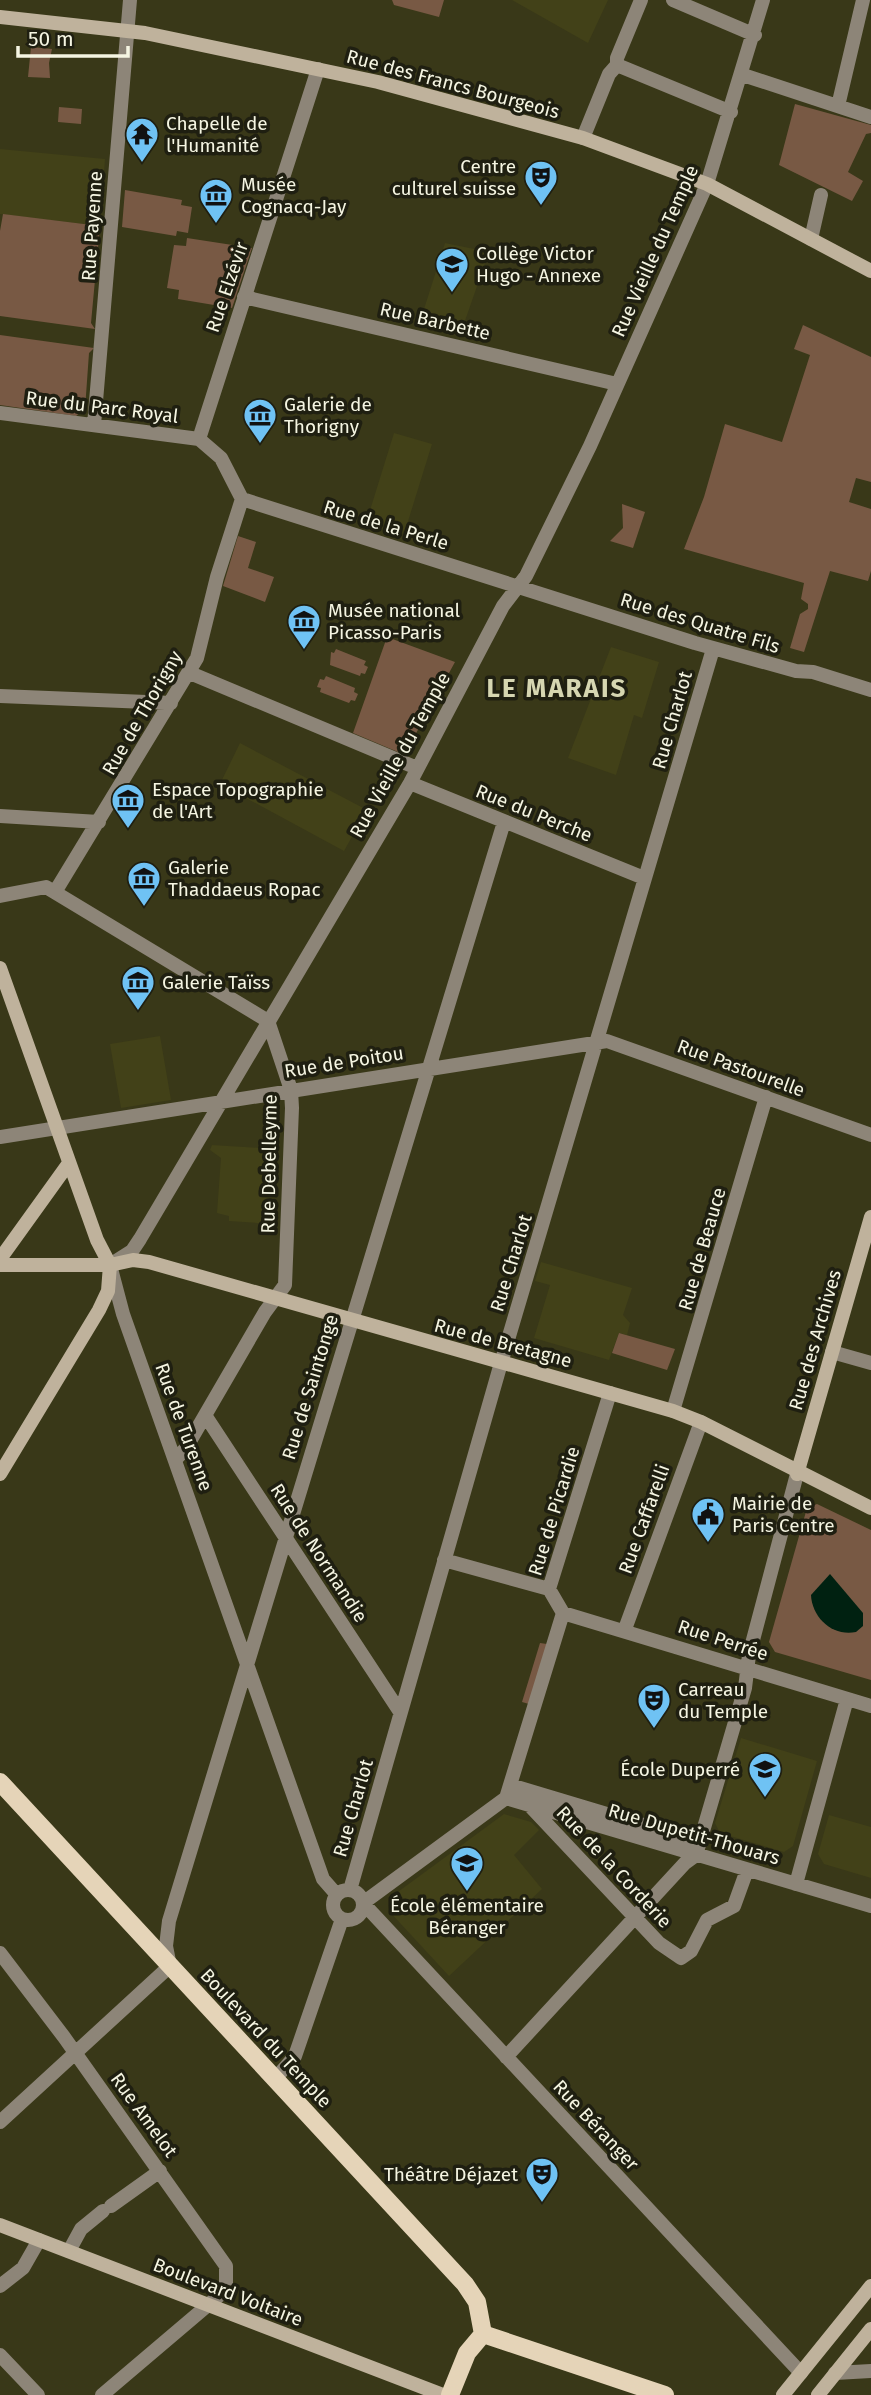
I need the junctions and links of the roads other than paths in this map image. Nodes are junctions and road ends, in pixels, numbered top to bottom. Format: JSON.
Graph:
{"nodes":[{"id":1,"x":130,"y":0,"type":"edge"},
{"id":2,"x":641,"y":0,"type":"edge"},
{"id":3,"x":673,"y":0,"type":"edge"},
{"id":4,"x":763,"y":0,"type":"edge"},
{"id":5,"x":863,"y":0,"type":"edge"},
{"id":6,"x":0,"y":17,"type":"edge"},
{"id":7,"x":127,"y":30,"type":"junction"},
{"id":8,"x":755,"y":35,"type":"junction"},
{"id":9,"x":617,"y":65,"type":"junction"},
{"id":10,"x":318,"y":69,"type":"junction"},
{"id":11,"x":743,"y":75,"type":"junction"},
{"id":12,"x":838,"y":106,"type":"junction"},
{"id":13,"x":731,"y":112,"type":"junction"},
{"id":14,"x":871,"y":117,"type":"edge"},
{"id":15,"x":583,"y":138,"type":"junction"},
{"id":16,"x":707,"y":184,"type":"junction"},
{"id":17,"x":821,"y":195,"type":"dead end"},
{"id":18,"x":811,"y":239,"type":"junction"},
{"id":19,"x":871,"y":271,"type":"edge"},
{"id":20,"x":244,"y":297,"type":"junction"},
{"id":21,"x":617,"y":384,"type":"junction"},
{"id":22,"x":0,"y":413,"type":"edge"},
{"id":23,"x":94,"y":425,"type":"junction"},
{"id":24,"x":199,"y":439,"type":"junction"},
{"id":25,"x":242,"y":499,"type":"junction"},
{"id":26,"x":519,"y":586,"type":"junction"},
{"id":27,"x":713,"y":649,"type":"junction"},
{"id":28,"x":190,"y":673,"type":"junction"},
{"id":29,"x":871,"y":691,"type":"edge"},
{"id":30,"x":0,"y":696,"type":"edge"},
{"id":31,"x":171,"y":703,"type":"junction"},
{"id":32,"x":417,"y":768,"type":"junction"},
{"id":33,"x":410,"y":783,"type":"junction"},
{"id":34,"x":0,"y":816,"type":"edge"},
{"id":35,"x":99,"y":822,"type":"junction"},
{"id":36,"x":504,"y":822,"type":"junction"},
{"id":37,"x":644,"y":878,"type":"junction"},
{"id":38,"x":55,"y":892,"type":"junction"},
{"id":39,"x":0,"y":895,"type":"edge"},
{"id":40,"x":0,"y":968,"type":"edge"},
{"id":41,"x":268,"y":1021,"type":"junction"},
{"id":42,"x":596,"y":1041,"type":"junction"},
{"id":43,"x":428,"y":1069,"type":"junction"},
{"id":44,"x":291,"y":1090,"type":"junction"},
{"id":45,"x":766,"y":1097,"type":"junction"},
{"id":46,"x":220,"y":1101,"type":"junction"},
{"id":47,"x":57,"y":1128,"type":"junction"},
{"id":48,"x":871,"y":1135,"type":"edge"},
{"id":49,"x":0,"y":1137,"type":"edge"},
{"id":50,"x":69,"y":1163,"type":"junction"},
{"id":51,"x":871,"y":1217,"type":"edge"},
{"id":52,"x":0,"y":1259,"type":"edge"},
{"id":53,"x":0,"y":1265,"type":"edge"},
{"id":54,"x":110,"y":1265,"type":"junction"},
{"id":55,"x":276,"y":1299,"type":"junction"},
{"id":56,"x":350,"y":1321,"type":"junction"},
{"id":57,"x":832,"y":1352,"type":"junction"},
{"id":58,"x":502,"y":1363,"type":"junction"},
{"id":59,"x":871,"y":1363,"type":"edge"},
{"id":60,"x":610,"y":1393,"type":"junction"},
{"id":61,"x":673,"y":1412,"type":"junction"},
{"id":62,"x":205,"y":1415,"type":"junction"},
{"id":63,"x":701,"y":1422,"type":"junction"},
{"id":64,"x":176,"y":1459,"type":"junction"},
{"id":65,"x":0,"y":1474,"type":"edge"},
{"id":66,"x":797,"y":1474,"type":"junction"},
{"id":67,"x":871,"y":1508,"type":"edge"},
{"id":68,"x":285,"y":1538,"type":"junction"},
{"id":69,"x":444,"y":1560,"type":"junction"},
{"id":70,"x":549,"y":1589,"type":"junction"},
{"id":71,"x":563,"y":1613,"type":"junction"},
{"id":72,"x":625,"y":1629,"type":"junction"},
{"id":73,"x":247,"y":1664,"type":"junction"},
{"id":74,"x":747,"y":1668,"type":"junction"},
{"id":75,"x":847,"y":1699,"type":"junction"},
{"id":76,"x":871,"y":1706,"type":"edge"},
{"id":77,"x":400,"y":1712,"type":"junction"},
{"id":78,"x":0,"y":1782,"type":"edge"},
{"id":79,"x":508,"y":1792,"type":"junction"},
{"id":80,"x":529,"y":1805,"type":"junction"},
{"id":81,"x":698,"y":1848,"type":"junction"},
{"id":82,"x":747,"y":1870,"type":"junction"},
{"id":83,"x":796,"y":1884,"type":"junction"},
{"id":84,"x":343,"y":1893,"type":"junction"},
{"id":85,"x":363,"y":1903,"type":"junction"},
{"id":86,"x":871,"y":1906,"type":"edge"},
{"id":87,"x":342,"y":1919,"type":"junction"},
{"id":88,"x":636,"y":1919,"type":"junction"},
{"id":89,"x":3,"y":1956,"type":"edge"},
{"id":90,"x":170,"y":1966,"type":"junction"},
{"id":91,"x":75,"y":2053,"type":"junction"},
{"id":92,"x":506,"y":2057,"type":"junction"},
{"id":93,"x":275,"y":2078,"type":"junction"},
{"id":94,"x":0,"y":2122,"type":"edge"},
{"id":95,"x":160,"y":2171,"type":"junction"},
{"id":96,"x":0,"y":2225,"type":"edge"},
{"id":97,"x":39,"y":2240,"type":"junction"},
{"id":98,"x":69,"y":2251,"type":"junction"},
{"id":99,"x":0,"y":2286,"type":"edge"},
{"id":100,"x":871,"y":2286,"type":"edge"},
{"id":101,"x":208,"y":2304,"type":"junction"},
{"id":102,"x":871,"y":2329,"type":"edge"},
{"id":103,"x":483,"y":2333,"type":"junction"},
{"id":104,"x":0,"y":2355,"type":"edge"},
{"id":105,"x":871,"y":2371,"type":"edge"},
{"id":106,"x":801,"y":2372,"type":"junction"},
{"id":107,"x":835,"y":2373,"type":"junction"},
{"id":108,"x":38,"y":2395,"type":"edge"},
{"id":109,"x":102,"y":2395,"type":"edge"},
{"id":110,"x":443,"y":2395,"type":"edge"},
{"id":111,"x":450,"y":2395,"type":"edge"},
{"id":112,"x":665,"y":2395,"type":"edge"},
{"id":113,"x":783,"y":2395,"type":"edge"},
{"id":114,"x":818,"y":2395,"type":"edge"}],
"edges":[{"from":1,"to":7,"type":"street","name":"Rue Payenne"},
{"from":2,"to":9,"type":"street"},
{"from":3,"to":8,"type":"street"},
{"from":4,"to":8,"type":"street","name":"Rue Vieille du Temple"},
{"from":5,"to":12,"type":"street"},
{"from":6,"to":7,"type":"street","name":"Rue des Francs Bourgeois"},
{"from":7,"to":10,"type":"street","name":"Rue des Francs Bourgeois"},
{"from":7,"to":23,"type":"street","name":"Rue Payenne"},
{"from":8,"to":11,"type":"street","name":"Rue Vieille du Temple"},
{"from":9,"to":13,"type":"street"},
{"from":9,"to":15,"type":"street"},
{"from":10,"to":15,"type":"street","name":"Rue des Francs Bourgeois"},
{"from":10,"to":20,"type":"street","name":"Rue Elzévir"},
{"from":11,"to":12,"type":"street"},
{"from":11,"to":13,"type":"street","name":"Rue Vieille du Temple"},
{"from":12,"to":14,"type":"street"},
{"from":13,"to":16,"type":"street","name":"Rue Vieille du Temple"},
{"from":15,"to":16,"type":"street","name":"Rue des Francs Bourgeois"},
{"from":16,"to":18,"type":"street","name":"Rue des Francs Bourgeois"},
{"from":16,"to":21,"type":"street","name":"Rue Vieille du Temple"},
{"from":17,"to":18,"type":"street"},
{"from":18,"to":19,"type":"street","name":"Rue des Francs Bourgeois"},
{"from":20,"to":21,"type":"street","name":"Rue Barbette"},
{"from":20,"to":24,"type":"street","name":"Rue Elzévir"},
{"from":21,"to":26,"type":"street","name":"Rue Vieille du Temple"},
{"from":22,"to":23,"type":"street","name":"Rue du Parc Royal"},
{"from":23,"to":24,"type":"street","name":"Rue du Parc Royal"},
{"from":24,"to":25,"type":"street"},
{"from":25,"to":26,"type":"street","name":"Rue de la Perle"},
{"from":25,"to":28,"type":"street","name":"Rue de Thorigny"},
{"from":26,"to":27,"type":"street","name":"Rue des Quatre Fils"},
{"from":26,"to":32,"type":"street","name":"Rue Vieille du Temple"},
{"from":27,"to":29,"type":"street","name":"Rue des Quatre Fils"},
{"from":27,"to":37,"type":"street","name":"Rue Charlot"},
{"from":28,"to":31,"type":"street","name":"Rue de Thorigny"},
{"from":28,"to":32,"type":"street"},
{"from":30,"to":31,"type":"street"},
{"from":31,"to":35,"type":"street","name":"Rue de Thorigny"},
{"from":32,"to":33,"type":"street","name":"Rue Vieille du Temple"},
{"from":33,"to":36,"type":"street","name":"Rue du Perche"},
{"from":33,"to":41,"type":"street","name":"Rue Vieille du Temple"},
{"from":34,"to":35,"type":"street"},
{"from":35,"to":38,"type":"street","name":"Rue de Thorigny"},
{"from":36,"to":37,"type":"street","name":"Rue du Perche"},
{"from":36,"to":43,"type":"street","name":"Rue de Saintonge"},
{"from":37,"to":42,"type":"street","name":"Rue Charlot"},
{"from":38,"to":39,"type":"street"},
{"from":38,"to":41,"type":"street"},
{"from":40,"to":47,"type":"street","name":"Rue de Turenne"},
{"from":41,"to":44,"type":"street","name":"Rue Debelleyme"},
{"from":41,"to":46,"type":"street","name":"Rue Vieille du Temple"},
{"from":42,"to":43,"type":"street","name":"Rue de Poitou"},
{"from":42,"to":45,"type":"street","name":"Rue Pastourelle"},
{"from":42,"to":58,"type":"street","name":"Rue Charlot"},
{"from":43,"to":44,"type":"street","name":"Rue de Poitou"},
{"from":43,"to":56,"type":"street","name":"Rue de Saintonge"},
{"from":44,"to":46,"type":"street","name":"Rue de Poitou"},
{"from":44,"to":55,"type":"street","name":"Rue Debelleyme"},
{"from":45,"to":48,"type":"street","name":"Rue Pastourelle"},
{"from":45,"to":61,"type":"street","name":"Rue de Beauce"},
{"from":46,"to":47,"type":"street","name":"Rue de Poitou"},
{"from":46,"to":54,"type":"street","name":"Rue Vieille du Temple"},
{"from":47,"to":49,"type":"street","name":"Rue de Poitou"},
{"from":47,"to":50,"type":"street","name":"Rue de Turenne"},
{"from":50,"to":52,"type":"street"},
{"from":50,"to":54,"type":"street","name":"Rue de Turenne"},
{"from":51,"to":57,"type":"street","name":"Rue des Archives"},
{"from":53,"to":54,"type":"street","name":"Rue de Bretagne"},
{"from":54,"to":55,"type":"street","name":"Rue de Bretagne"},
{"from":54,"to":64,"type":"street","name":"Rue de Turenne"},
{"from":54,"to":65,"type":"street"},
{"from":55,"to":56,"type":"street","name":"Rue de Bretagne"},
{"from":55,"to":62,"type":"street","name":"Rue Debelleyme"},
{"from":56,"to":58,"type":"street","name":"Rue de Bretagne"},
{"from":56,"to":68,"type":"street","name":"Rue de Saintonge"},
{"from":57,"to":59,"type":"street"},
{"from":57,"to":66,"type":"street","name":"Rue des Archives"},
{"from":58,"to":60,"type":"street","name":"Rue de Bretagne"},
{"from":58,"to":69,"type":"street","name":"Rue Charlot"},
{"from":60,"to":61,"type":"street","name":"Rue de Bretagne"},
{"from":60,"to":70,"type":"street","name":"Rue de Picardie"},
{"from":61,"to":63,"type":"street","name":"Rue de Bretagne"},
{"from":62,"to":64,"type":"street","name":"Rue Debelleyme"},
{"from":62,"to":68,"type":"street","name":"Rue de Normandie"},
{"from":63,"to":66,"type":"street","name":"Rue de Bretagne"},
{"from":63,"to":72,"type":"street","name":"Rue Caffarelli"},
{"from":64,"to":73,"type":"street","name":"Rue de Turenne"},
{"from":66,"to":67,"type":"street","name":"Rue de Bretagne"},
{"from":66,"to":74,"type":"street"},
{"from":68,"to":73,"type":"street","name":"Rue de Saintonge"},
{"from":68,"to":77,"type":"street","name":"Rue de Normandie"},
{"from":69,"to":70,"type":"street"},
{"from":69,"to":77,"type":"street","name":"Rue Charlot"},
{"from":70,"to":71,"type":"street","name":"Rue de Picardie"},
{"from":71,"to":72,"type":"street","name":"Rue Perrée"},
{"from":71,"to":79,"type":"street"},
{"from":72,"to":74,"type":"street","name":"Rue Perrée"},
{"from":73,"to":84,"type":"street","name":"Rue de Turenne"},
{"from":73,"to":90,"type":"street","name":"Rue de Saintonge"},
{"from":74,"to":75,"type":"street","name":"Rue Perrée"},
{"from":74,"to":81,"type":"street"},
{"from":75,"to":76,"type":"street","name":"Rue Perrée"},
{"from":75,"to":83,"type":"street"},
{"from":77,"to":84,"type":"street","name":"Rue Charlot"},
{"from":78,"to":90,"type":"main road","name":"Boulevard du Temple"},
{"from":79,"to":80,"type":"street","name":"Rue Dupetit-Thouars"},
{"from":79,"to":81,"type":"street","name":"Rue Dupetit-Thouars"},
{"from":79,"to":85,"type":"street"},
{"from":80,"to":81,"type":"street","name":"Rue Dupetit-Thouars"},
{"from":80,"to":88,"type":"street","name":"Rue de la Corderie"},
{"from":81,"to":82,"type":"street","name":"Rue Dupetit-Thouars"},
{"from":81,"to":88,"type":"street"},
{"from":82,"to":83,"type":"street","name":"Rue Dupetit-Thouars"},
{"from":82,"to":88,"type":"street","name":"Rue de la Corderie"},
{"from":83,"to":86,"type":"street","name":"Rue Dupetit-Thouars"},
{"from":84,"to":85,"type":"street"},
{"from":84,"to":87,"type":"street"},
{"from":85,"to":87,"type":"street"},
{"from":85,"to":92,"type":"street","name":"Rue Béranger"},
{"from":87,"to":93,"type":"street"},
{"from":88,"to":92,"type":"street"},
{"from":89,"to":91,"type":"street","name":"Rue Amelot"},
{"from":90,"to":91,"type":"street"},
{"from":90,"to":93,"type":"main road","name":"Boulevard du Temple"},
{"from":91,"to":94,"type":"street"},
{"from":91,"to":95,"type":"street","name":"Rue Amelot"},
{"from":92,"to":106,"type":"street","name":"Rue Béranger"},
{"from":93,"to":103,"type":"main road","name":"Boulevard du Temple"},
{"from":95,"to":98,"type":"street"},
{"from":95,"to":101,"type":"street","name":"Rue Amelot"},
{"from":96,"to":97,"type":"street","name":"Boulevard Voltaire"},
{"from":97,"to":98,"type":"street","name":"Boulevard Voltaire"},
{"from":97,"to":99,"type":"street"},
{"from":98,"to":101,"type":"street","name":"Boulevard Voltaire"},
{"from":100,"to":106,"type":"street"},
{"from":101,"to":109,"type":"street","name":"Rue Amelot"},
{"from":101,"to":110,"type":"street","name":"Boulevard Voltaire"},
{"from":102,"to":107,"type":"street"},
{"from":103,"to":111,"type":"main road"},
{"from":103,"to":112,"type":"main road"},
{"from":104,"to":108,"type":"street"},
{"from":105,"to":107,"type":"street"},
{"from":106,"to":113,"type":"street"},
{"from":107,"to":114,"type":"street"}]}
